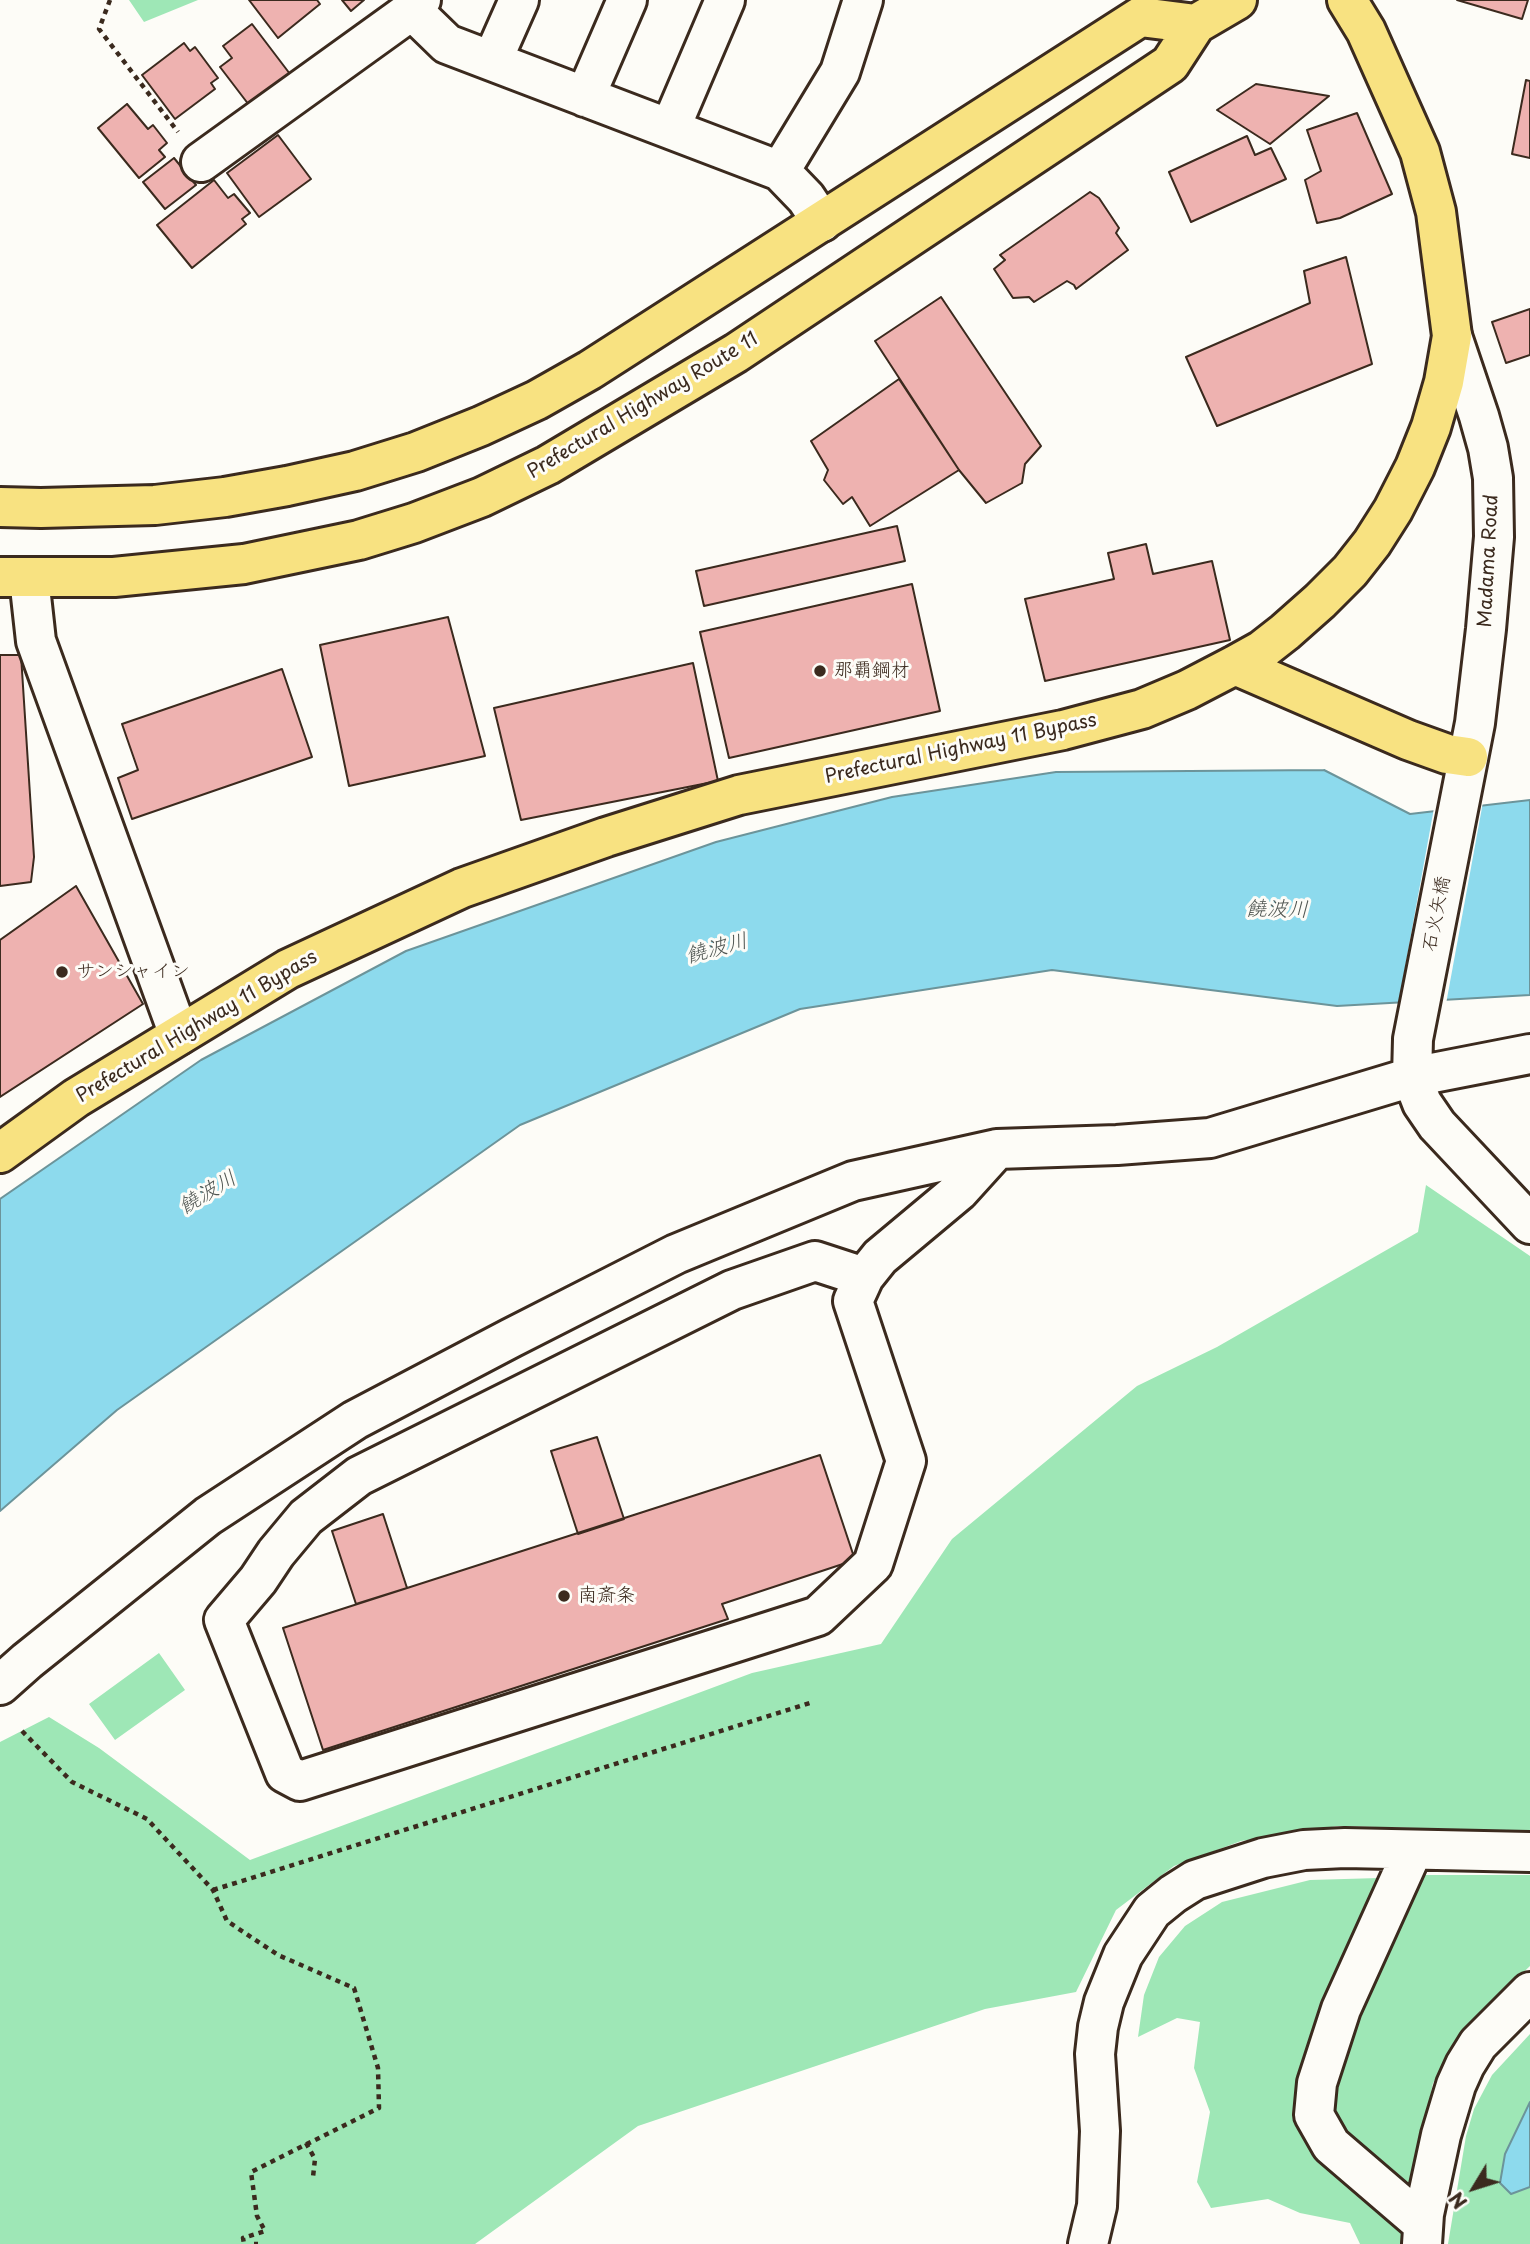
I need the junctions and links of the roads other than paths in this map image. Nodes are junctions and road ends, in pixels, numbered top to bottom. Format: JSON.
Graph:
{"nodes":[{"id":1,"x":519,"y":0,"type":"edge"},
{"id":2,"x":627,"y":0,"type":"edge"},
{"id":3,"x":725,"y":0,"type":"edge"},
{"id":4,"x":863,"y":0,"type":"edge"},
{"id":5,"x":1237,"y":0,"type":"edge"},
{"id":6,"x":1347,"y":0,"type":"edge"},
{"id":7,"x":416,"y":5,"type":"edge"},
{"id":8,"x":1196,"y":23,"type":"junction"},
{"id":9,"x":492,"y":61,"type":"junction"},
{"id":10,"x":585,"y":97,"type":"junction"},
{"id":11,"x":670,"y":129,"type":"junction"},
{"id":12,"x":201,"y":162,"type":"road end"},
{"id":13,"x":780,"y":171,"type":"junction"},
{"id":14,"x":822,"y":222,"type":"junction"},
{"id":15,"x":1452,"y":336,"type":"junction"},
{"id":16,"x":0,"y":507,"type":"edge"},
{"id":17,"x":15,"y":578,"type":"edge"},
{"id":18,"x":1235,"y":665,"type":"junction"},
{"id":19,"x":1465,"y":774,"type":"junction"},
{"id":20,"x":178,"y":1035,"type":"junction"},
{"id":21,"x":1530,"y":1054,"type":"edge"},
{"id":22,"x":1412,"y":1077,"type":"junction"},
{"id":23,"x":997,"y":1149,"type":"junction"},
{"id":24,"x":0,"y":1153,"type":"edge"},
{"id":25,"x":1530,"y":1224,"type":"edge"},
{"id":26,"x":864,"y":1277,"type":"junction"},
{"id":27,"x":13,"y":1673,"type":"edge"},
{"id":28,"x":1413,"y":1850,"type":"junction"},
{"id":29,"x":1530,"y":1852,"type":"edge"},
{"id":30,"x":1530,"y":1992,"type":"edge"},
{"id":31,"x":1423,"y":2234,"type":"edge"},
{"id":32,"x":1088,"y":2244,"type":"edge"}],
"edges":[{"from":1,"to":9,"type":"street"},
{"from":2,"to":10,"type":"street"},
{"from":3,"to":11,"type":"street"},
{"from":4,"to":13,"type":"street"},
{"from":5,"to":8,"type":"main road","name":"Prefectural Highway Route 11"},
{"from":6,"to":15,"type":"main road","name":"Prefectural Highway 11 Bypass"},
{"from":7,"to":9,"type":"street"},
{"from":7,"to":12,"type":"street"},
{"from":8,"to":14,"type":"main road"},
{"from":8,"to":17,"type":"main road","name":"Prefectural Highway Route 11"},
{"from":9,"to":10,"type":"street"},
{"from":10,"to":11,"type":"street"},
{"from":11,"to":13,"type":"street"},
{"from":13,"to":14,"type":"street"},
{"from":14,"to":16,"type":"main road"},
{"from":15,"to":18,"type":"main road","name":"Prefectural Highway 11 Bypass"},
{"from":15,"to":19,"type":"street","name":"Madama Road"},
{"from":17,"to":20,"type":"street"},
{"from":18,"to":19,"type":"main road"},
{"from":18,"to":20,"type":"main road","name":"Prefectural Highway 11 Bypass"},
{"from":19,"to":22,"type":"street","name":"石火矢橋"},
{"from":20,"to":24,"type":"main road","name":"Prefectural Highway 11 Bypass"},
{"from":21,"to":22,"type":"street"},
{"from":22,"to":23,"type":"street"},
{"from":22,"to":25,"type":"street"},
{"from":23,"to":26,"type":"street"},
{"from":23,"to":27,"type":"street"},
{"from":26,"to":26,"type":"street"},
{"from":28,"to":29,"type":"street"},
{"from":28,"to":31,"type":"street"},
{"from":28,"to":32,"type":"street"},
{"from":30,"to":31,"type":"street"}]}
